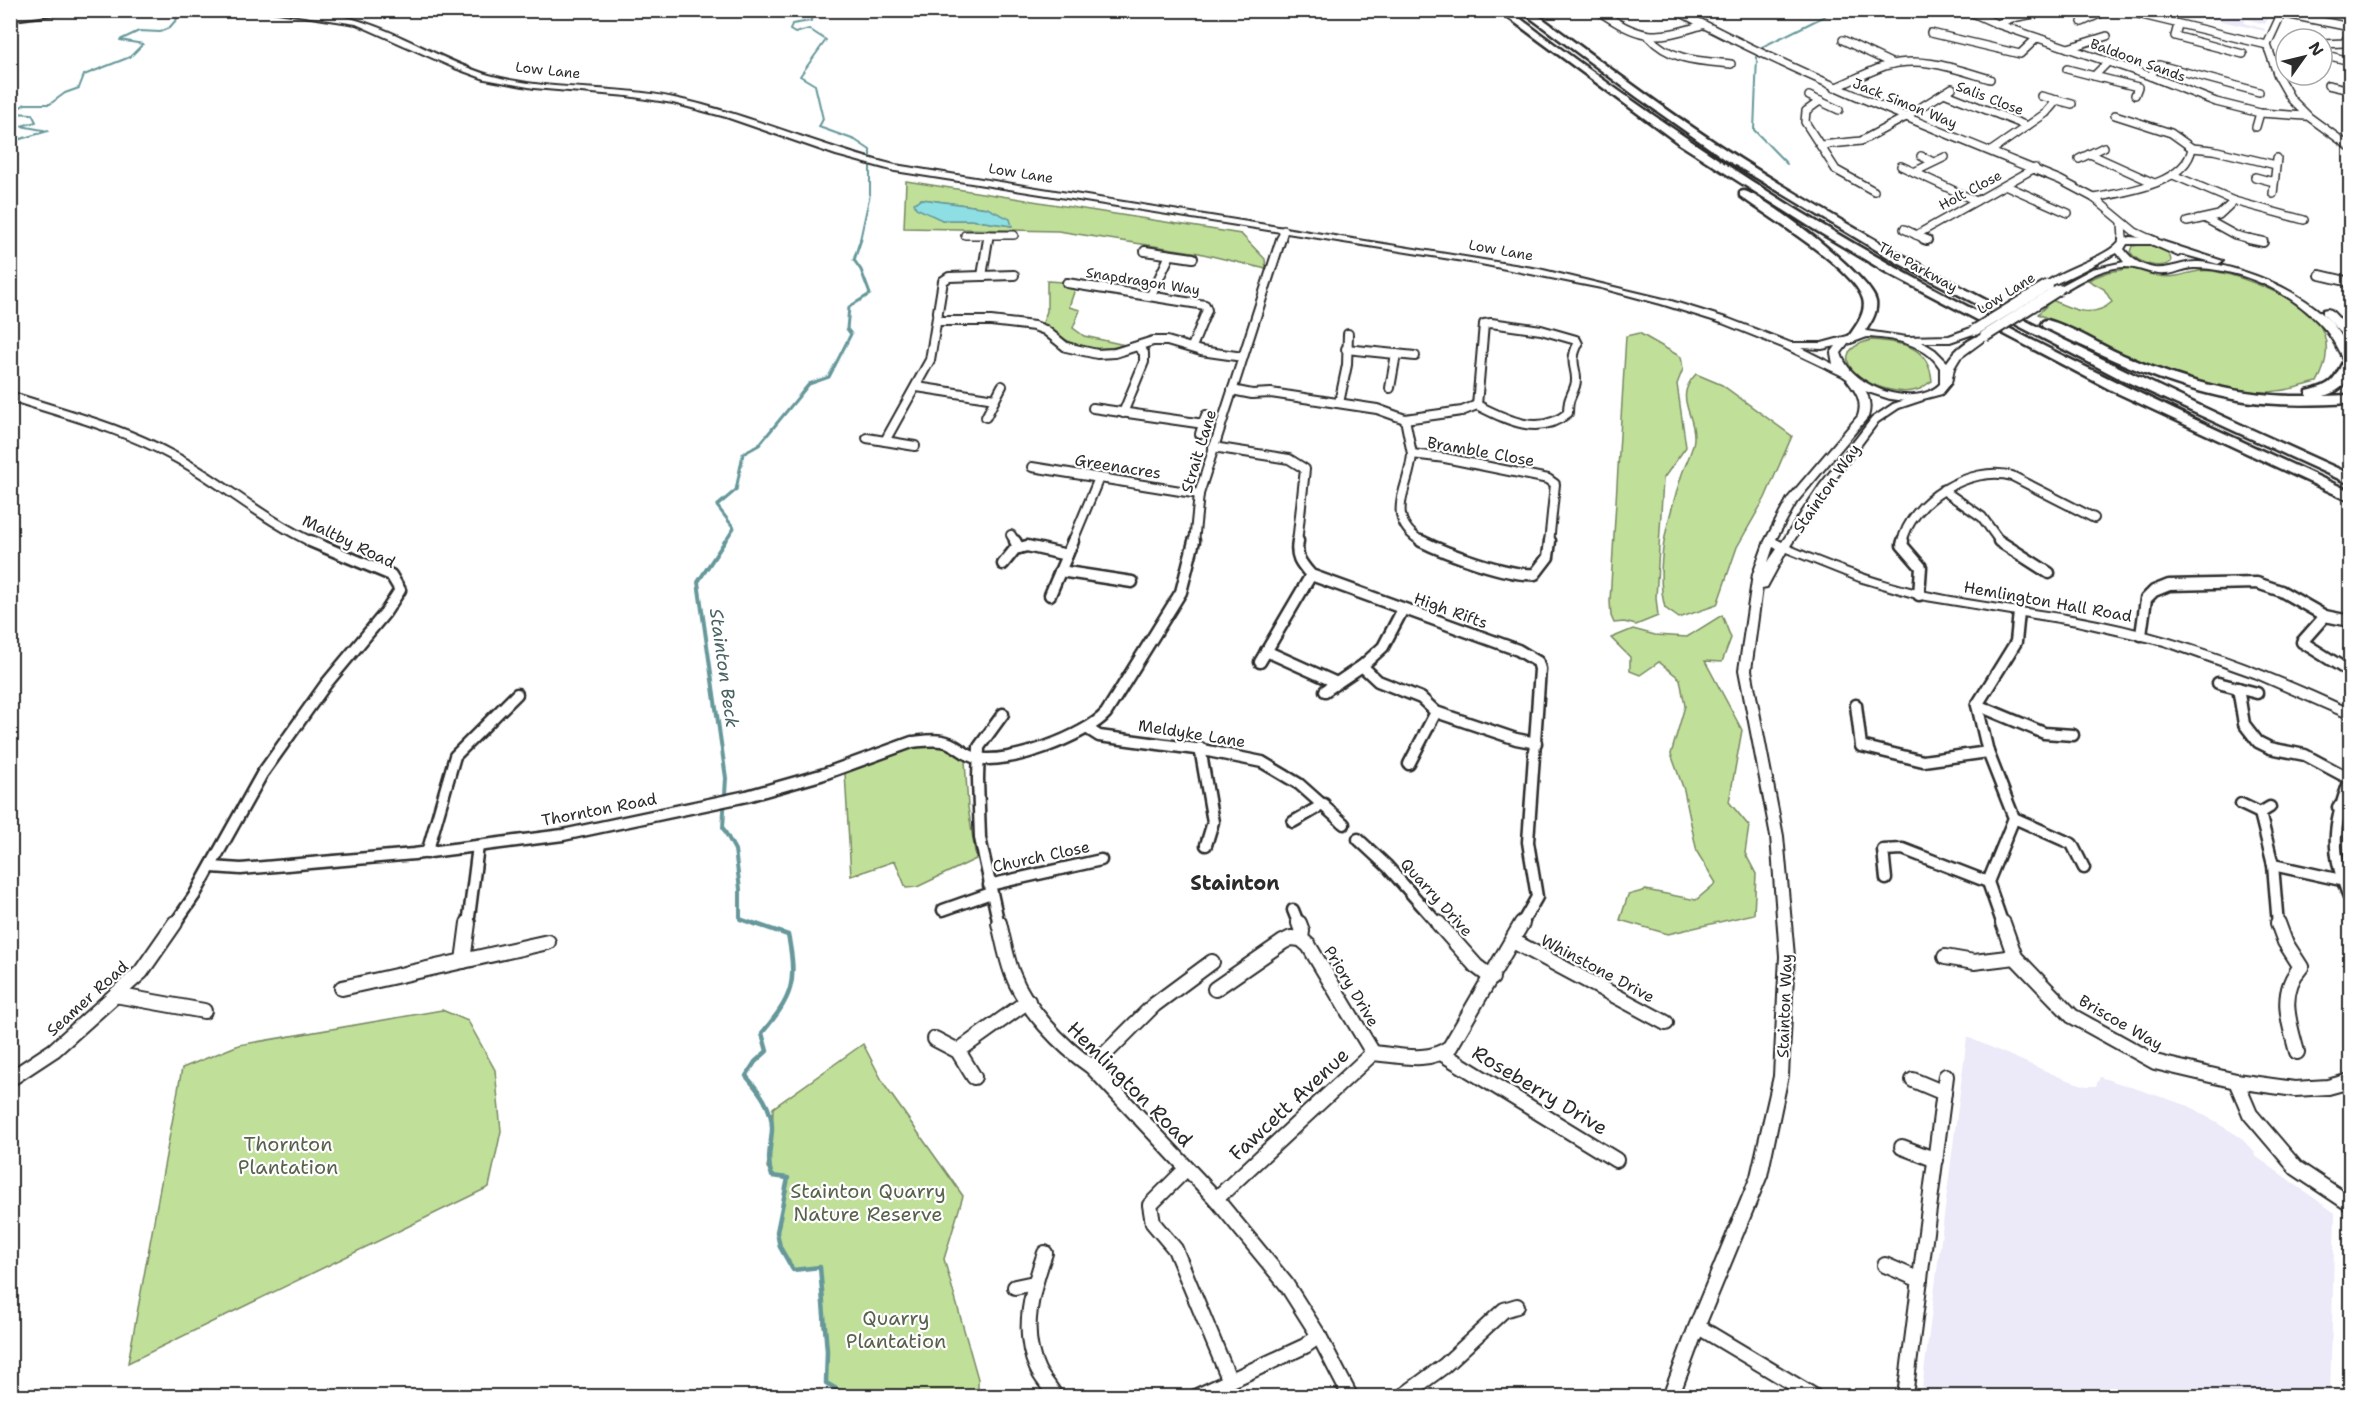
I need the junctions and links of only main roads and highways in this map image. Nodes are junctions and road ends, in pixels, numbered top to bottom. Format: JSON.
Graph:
{"nodes":[{"id":1,"x":30,"y":10,"type":"edge"},
{"id":2,"x":81,"y":10,"type":"edge"},
{"id":3,"x":268,"y":10,"type":"edge"},
{"id":4,"x":1502,"y":10,"type":"edge"},
{"id":5,"x":1524,"y":10,"type":"edge"},
{"id":6,"x":10,"y":12,"type":"edge"},
{"id":7,"x":10,"y":17,"type":"edge"},
{"id":8,"x":1573,"y":63,"type":"junction"},
{"id":9,"x":1758,"y":175,"type":"junction"},
{"id":10,"x":2121,"y":245,"type":"junction"},
{"id":11,"x":2171,"y":248,"type":"junction"},
{"id":12,"x":2136,"y":265,"type":"junction"},
{"id":13,"x":2182,"y":266,"type":"junction"},
{"id":14,"x":2053,"y":288,"type":"junction"},
{"id":15,"x":1980,"y":333,"type":"junction"},
{"id":16,"x":2350,"y":336,"type":"edge"},
{"id":17,"x":1850,"y":338,"type":"junction"},
{"id":18,"x":1903,"y":338,"type":"junction"},
{"id":19,"x":1779,"y":341,"type":"junction"},
{"id":20,"x":2350,"y":362,"type":"edge"},
{"id":21,"x":1848,"y":376,"type":"junction"},
{"id":22,"x":1947,"y":376,"type":"junction"},
{"id":23,"x":2264,"y":399,"type":"junction"},
{"id":24,"x":2350,"y":399,"type":"edge"},
{"id":25,"x":2350,"y":479,"type":"edge"},
{"id":26,"x":2350,"y":496,"type":"edge"}],
"edges":[{"from":1,"to":6,"type":"highway"},
{"from":2,"to":7,"type":"highway"},
{"from":3,"to":19,"type":"main road","name":"Low Lane"},
{"from":4,"to":8,"type":"highway","name":"The Parkway"},
{"from":5,"to":9,"type":"highway","name":"The Parkway"},
{"from":8,"to":17,"type":"highway"},
{"from":8,"to":26,"type":"highway","name":"The Parkway"},
{"from":9,"to":23,"type":"highway"},
{"from":9,"to":25,"type":"highway","name":"The Parkway"},
{"from":10,"to":11,"type":"main road"},
{"from":10,"to":12,"type":"main road"},
{"from":10,"to":14,"type":"main road","name":"Low Lane"},
{"from":11,"to":13,"type":"main road"},
{"from":11,"to":16,"type":"main road"},
{"from":12,"to":13,"type":"main road","name":"Low Lane"},
{"from":12,"to":14,"type":"main road","name":"Low Lane"},
{"from":13,"to":20,"type":"main road"},
{"from":14,"to":15,"type":"main road","name":"Low Lane","bridge":true},
{"from":15,"to":18,"type":"main road","name":"Low Lane"},
{"from":15,"to":22,"type":"main road","name":"Low Lane"},
{"from":17,"to":18,"type":"main road","name":"Low Lane"},
{"from":17,"to":19,"type":"main road","name":"Low Lane"},
{"from":17,"to":21,"type":"main road"},
{"from":18,"to":22,"type":"main road"},
{"from":19,"to":21,"type":"main road","name":"Low Lane"},
{"from":20,"to":23,"type":"highway"},
{"from":21,"to":22,"type":"main road","name":"Low Lane"},
{"from":23,"to":24,"type":"highway"}]}
